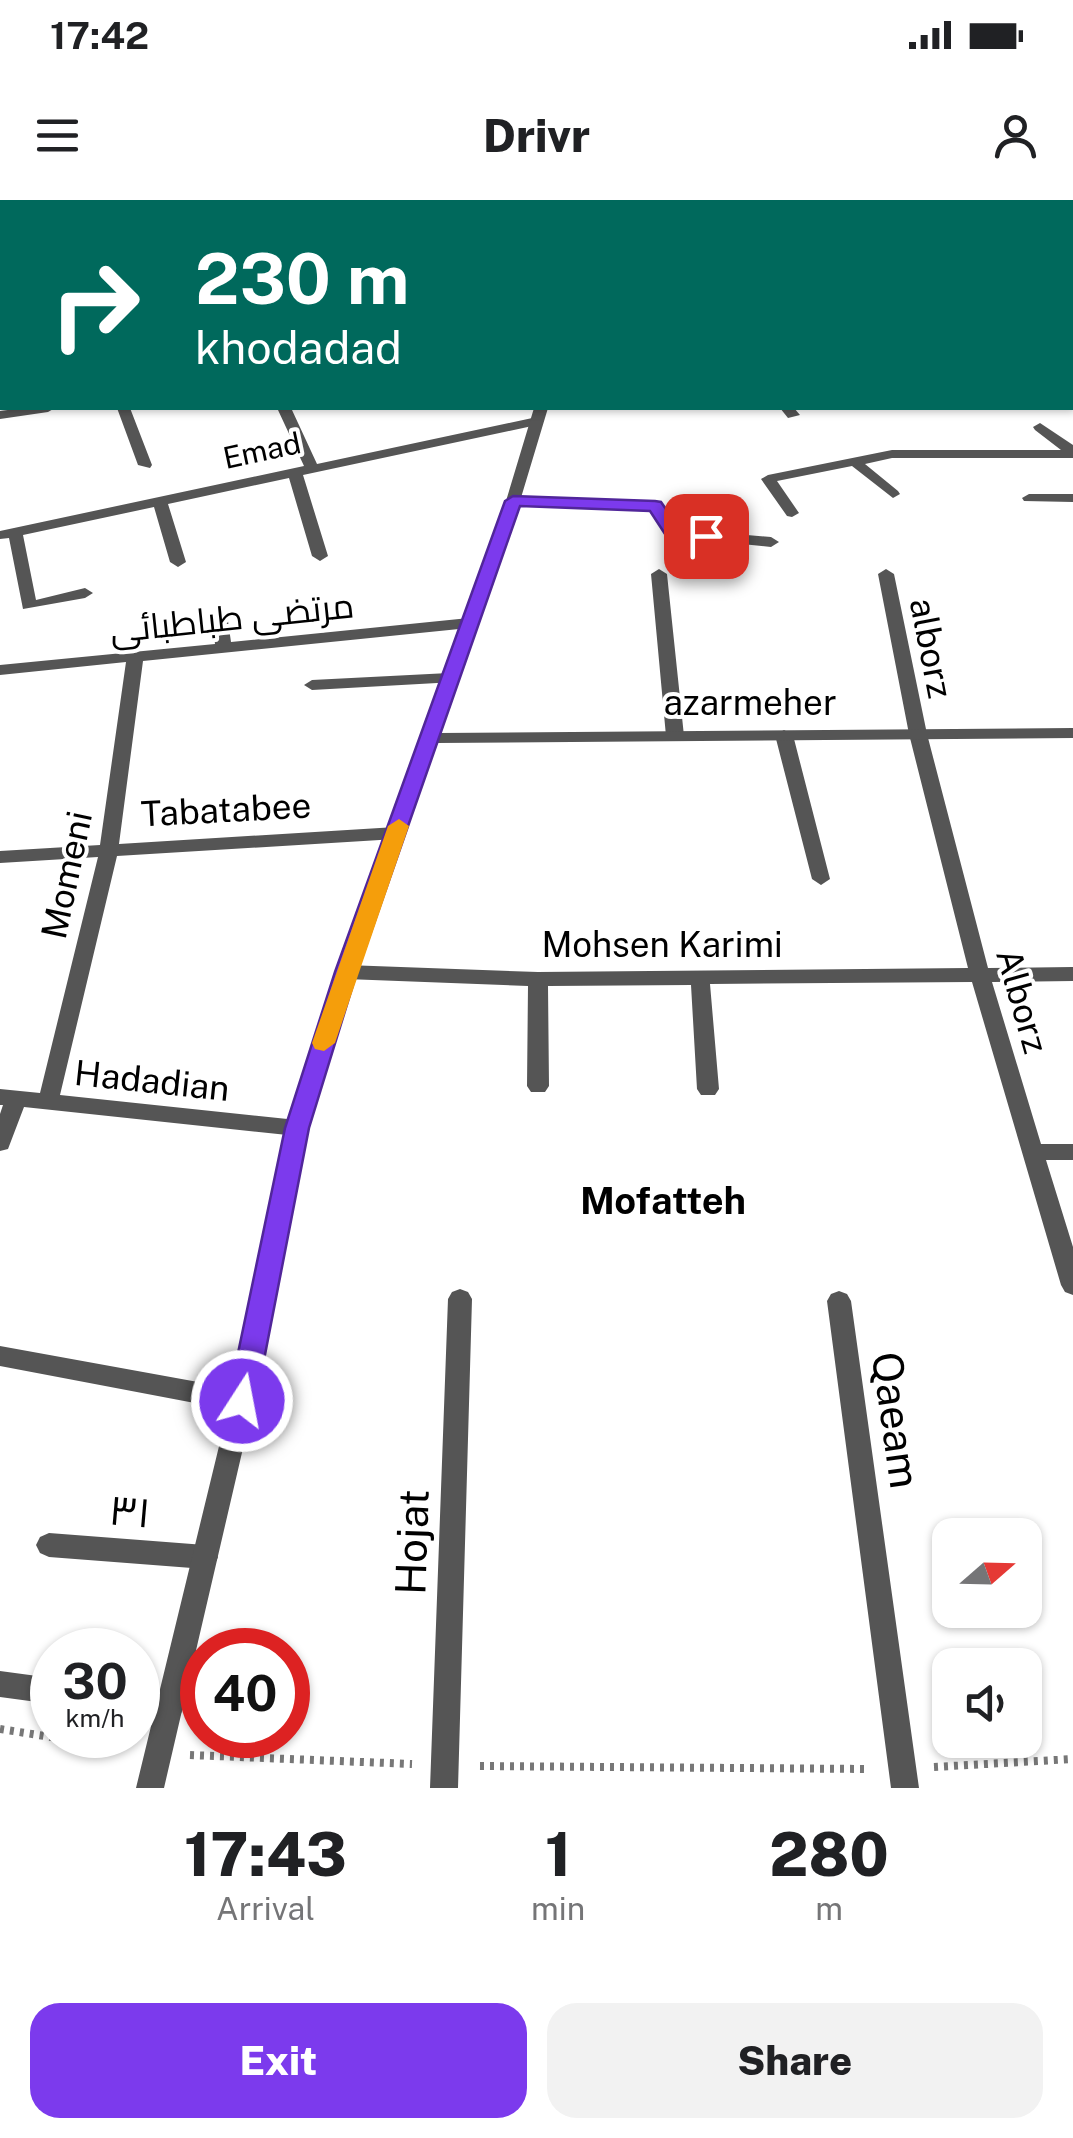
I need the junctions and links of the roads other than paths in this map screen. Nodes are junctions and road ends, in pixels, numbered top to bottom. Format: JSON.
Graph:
{"nodes":[{"id":1,"x":34,"y":410,"type":"edge"},
{"id":2,"x":124,"y":410,"type":"edge"},
{"id":3,"x":285,"y":410,"type":"edge"},
{"id":4,"x":539,"y":414,"type":"edge"},
{"id":5,"x":0,"y":415,"type":"edge"},
{"id":6,"x":1040,"y":427,"type":"dead end"},
{"id":7,"x":1073,"y":452,"type":"edge"},
{"id":8,"x":854,"y":462,"type":"junction"},
{"id":9,"x":146,"y":465,"type":"dead end"},
{"id":10,"x":312,"y":469,"type":"junction"},
{"id":11,"x":294,"y":473,"type":"junction"},
{"id":12,"x":893,"y":494,"type":"dead end"},
{"id":13,"x":1030,"y":498,"type":"dead end"},
{"id":14,"x":1073,"y":498,"type":"edge"},
{"id":15,"x":160,"y":501,"type":"junction"},
{"id":16,"x":513,"y":501,"type":"junction"},
{"id":17,"x":792,"y":513,"type":"dead end"},
{"id":18,"x":7,"y":534,"type":"edge"},
{"id":19,"x":771,"y":542,"type":"dead end"},
{"id":20,"x":320,"y":556,"type":"dead end"},
{"id":21,"x":178,"y":562,"type":"dead end"},
{"id":22,"x":659,"y":574,"type":"dead end"},
{"id":23,"x":886,"y":574,"type":"dead end"},
{"id":24,"x":85,"y":593,"type":"dead end"},
{"id":25,"x":219,"y":614,"type":"dead end"},
{"id":26,"x":470,"y":623,"type":"junction"},
{"id":27,"x":224,"y":649,"type":"junction"},
{"id":28,"x":135,"y":658,"type":"junction"},
{"id":29,"x":0,"y":670,"type":"edge"},
{"id":30,"x":449,"y":678,"type":"junction"},
{"id":31,"x":312,"y":684,"type":"dead end"},
{"id":32,"x":1073,"y":733,"type":"edge"},
{"id":33,"x":918,"y":734,"type":"junction"},
{"id":34,"x":784,"y":735,"type":"junction"},
{"id":35,"x":675,"y":736,"type":"junction"},
{"id":36,"x":428,"y":738,"type":"junction"},
{"id":37,"x":396,"y":833,"type":"junction"},
{"id":38,"x":109,"y":849,"type":"junction"},
{"id":39,"x":0,"y":857,"type":"edge"},
{"id":40,"x":820,"y":879,"type":"dead end"},
{"id":41,"x":346,"y":972,"type":"junction"},
{"id":42,"x":979,"y":973,"type":"junction"},
{"id":43,"x":1073,"y":974,"type":"edge"},
{"id":44,"x":700,"y":977,"type":"junction"},
{"id":45,"x":538,"y":979,"type":"junction"},
{"id":46,"x":538,"y":1086,"type":"dead end"},
{"id":47,"x":708,"y":1089,"type":"dead end"},
{"id":48,"x":8,"y":1098,"type":"edge"},
{"id":49,"x":48,"y":1103,"type":"junction"},
{"id":50,"x":297,"y":1128,"type":"junction"},
{"id":51,"x":0,"y":1143,"type":"edge"},
{"id":52,"x":1034,"y":1152,"type":"junction"},
{"id":53,"x":1073,"y":1152,"type":"edge"},
{"id":54,"x":1073,"y":1285,"type":"edge"},
{"id":55,"x":460,"y":1300,"type":"dead end"},
{"id":56,"x":839,"y":1301,"type":"dead end"},
{"id":57,"x":0,"y":1356,"type":"edge"},
{"id":58,"x":242,"y":1401,"type":"junction"},
{"id":59,"x":49,"y":1545,"type":"dead end"},
{"id":60,"x":205,"y":1557,"type":"junction"},
{"id":61,"x":0,"y":1684,"type":"edge"},
{"id":62,"x":30,"y":1688,"type":"edge"},
{"id":63,"x":160,"y":1705,"type":"edge"},
{"id":64,"x":170,"y":1706,"type":"junction"},
{"id":65,"x":444,"y":1777,"type":"edge"},
{"id":66,"x":904,"y":1779,"type":"edge"},
{"id":67,"x":150,"y":1788,"type":"edge"}],
"edges":[{"from":1,"to":5,"type":"street"},
{"from":2,"to":9,"type":"street"},
{"from":3,"to":10,"type":"street"},
{"from":4,"to":10,"type":"street","name":"Emad"},
{"from":4,"to":16,"type":"street"},
{"from":6,"to":7,"type":"street"},
{"from":7,"to":8,"type":"street"},
{"from":8,"to":12,"type":"street"},
{"from":8,"to":17,"type":"street"},
{"from":10,"to":11,"type":"street","name":"Emad"},
{"from":11,"to":15,"type":"street","name":"Emad"},
{"from":11,"to":20,"type":"street"},
{"from":13,"to":14,"type":"street"},
{"from":15,"to":18,"type":"street","name":"Emad"},
{"from":15,"to":21,"type":"street"},
{"from":16,"to":19,"type":"street"},
{"from":16,"to":26,"type":"street"},
{"from":18,"to":24,"type":"street"},
{"from":22,"to":35,"type":"street"},
{"from":23,"to":33,"type":"street","name":"alborz"},
{"from":25,"to":27,"type":"street"},
{"from":26,"to":27,"type":"street","name":"مرتضی طباطبائی"},
{"from":26,"to":30,"type":"street"},
{"from":27,"to":28,"type":"street","name":"مرتضی طباطبائی"},
{"from":28,"to":29,"type":"street","name":"مرتضی طباطبائی"},
{"from":28,"to":38,"type":"street","name":"Momeni"},
{"from":30,"to":31,"type":"street"},
{"from":30,"to":36,"type":"street"},
{"from":32,"to":33,"type":"street","name":"azarmeher"},
{"from":33,"to":34,"type":"street","name":"azarmeher"},
{"from":33,"to":42,"type":"street","name":"Alborz"},
{"from":34,"to":35,"type":"street","name":"azarmeher"},
{"from":34,"to":40,"type":"street"},
{"from":35,"to":36,"type":"street","name":"azarmeher"},
{"from":36,"to":37,"type":"street"},
{"from":37,"to":38,"type":"street","name":"Tabatabee"},
{"from":37,"to":41,"type":"street"},
{"from":38,"to":39,"type":"street","name":"Tabatabee"},
{"from":38,"to":49,"type":"street","name":"Momeni"},
{"from":41,"to":45,"type":"street","name":"Mohsen Karimi"},
{"from":41,"to":50,"type":"street"},
{"from":42,"to":43,"type":"street","name":"Mohsen Karimi"},
{"from":42,"to":44,"type":"street","name":"Mohsen Karimi"},
{"from":42,"to":52,"type":"street","name":"Alborz"},
{"from":44,"to":45,"type":"street","name":"Mohsen Karimi"},
{"from":44,"to":47,"type":"street"},
{"from":45,"to":46,"type":"street"},
{"from":48,"to":49,"type":"street","name":"Hadadian"},
{"from":48,"to":51,"type":"street"},
{"from":49,"to":50,"type":"street","name":"Hadadian"},
{"from":50,"to":58,"type":"street"},
{"from":52,"to":53,"type":"street"},
{"from":52,"to":54,"type":"street","name":"Alborz"},
{"from":55,"to":65,"type":"street","name":"Hojat"},
{"from":56,"to":66,"type":"street","name":"Qaeam"},
{"from":57,"to":58,"type":"street"},
{"from":58,"to":60,"type":"street"},
{"from":59,"to":60,"type":"street","name":"۳۱"},
{"from":60,"to":64,"type":"street"},
{"from":61,"to":62,"type":"street"},
{"from":63,"to":64,"type":"street"},
{"from":64,"to":67,"type":"street"}]}
